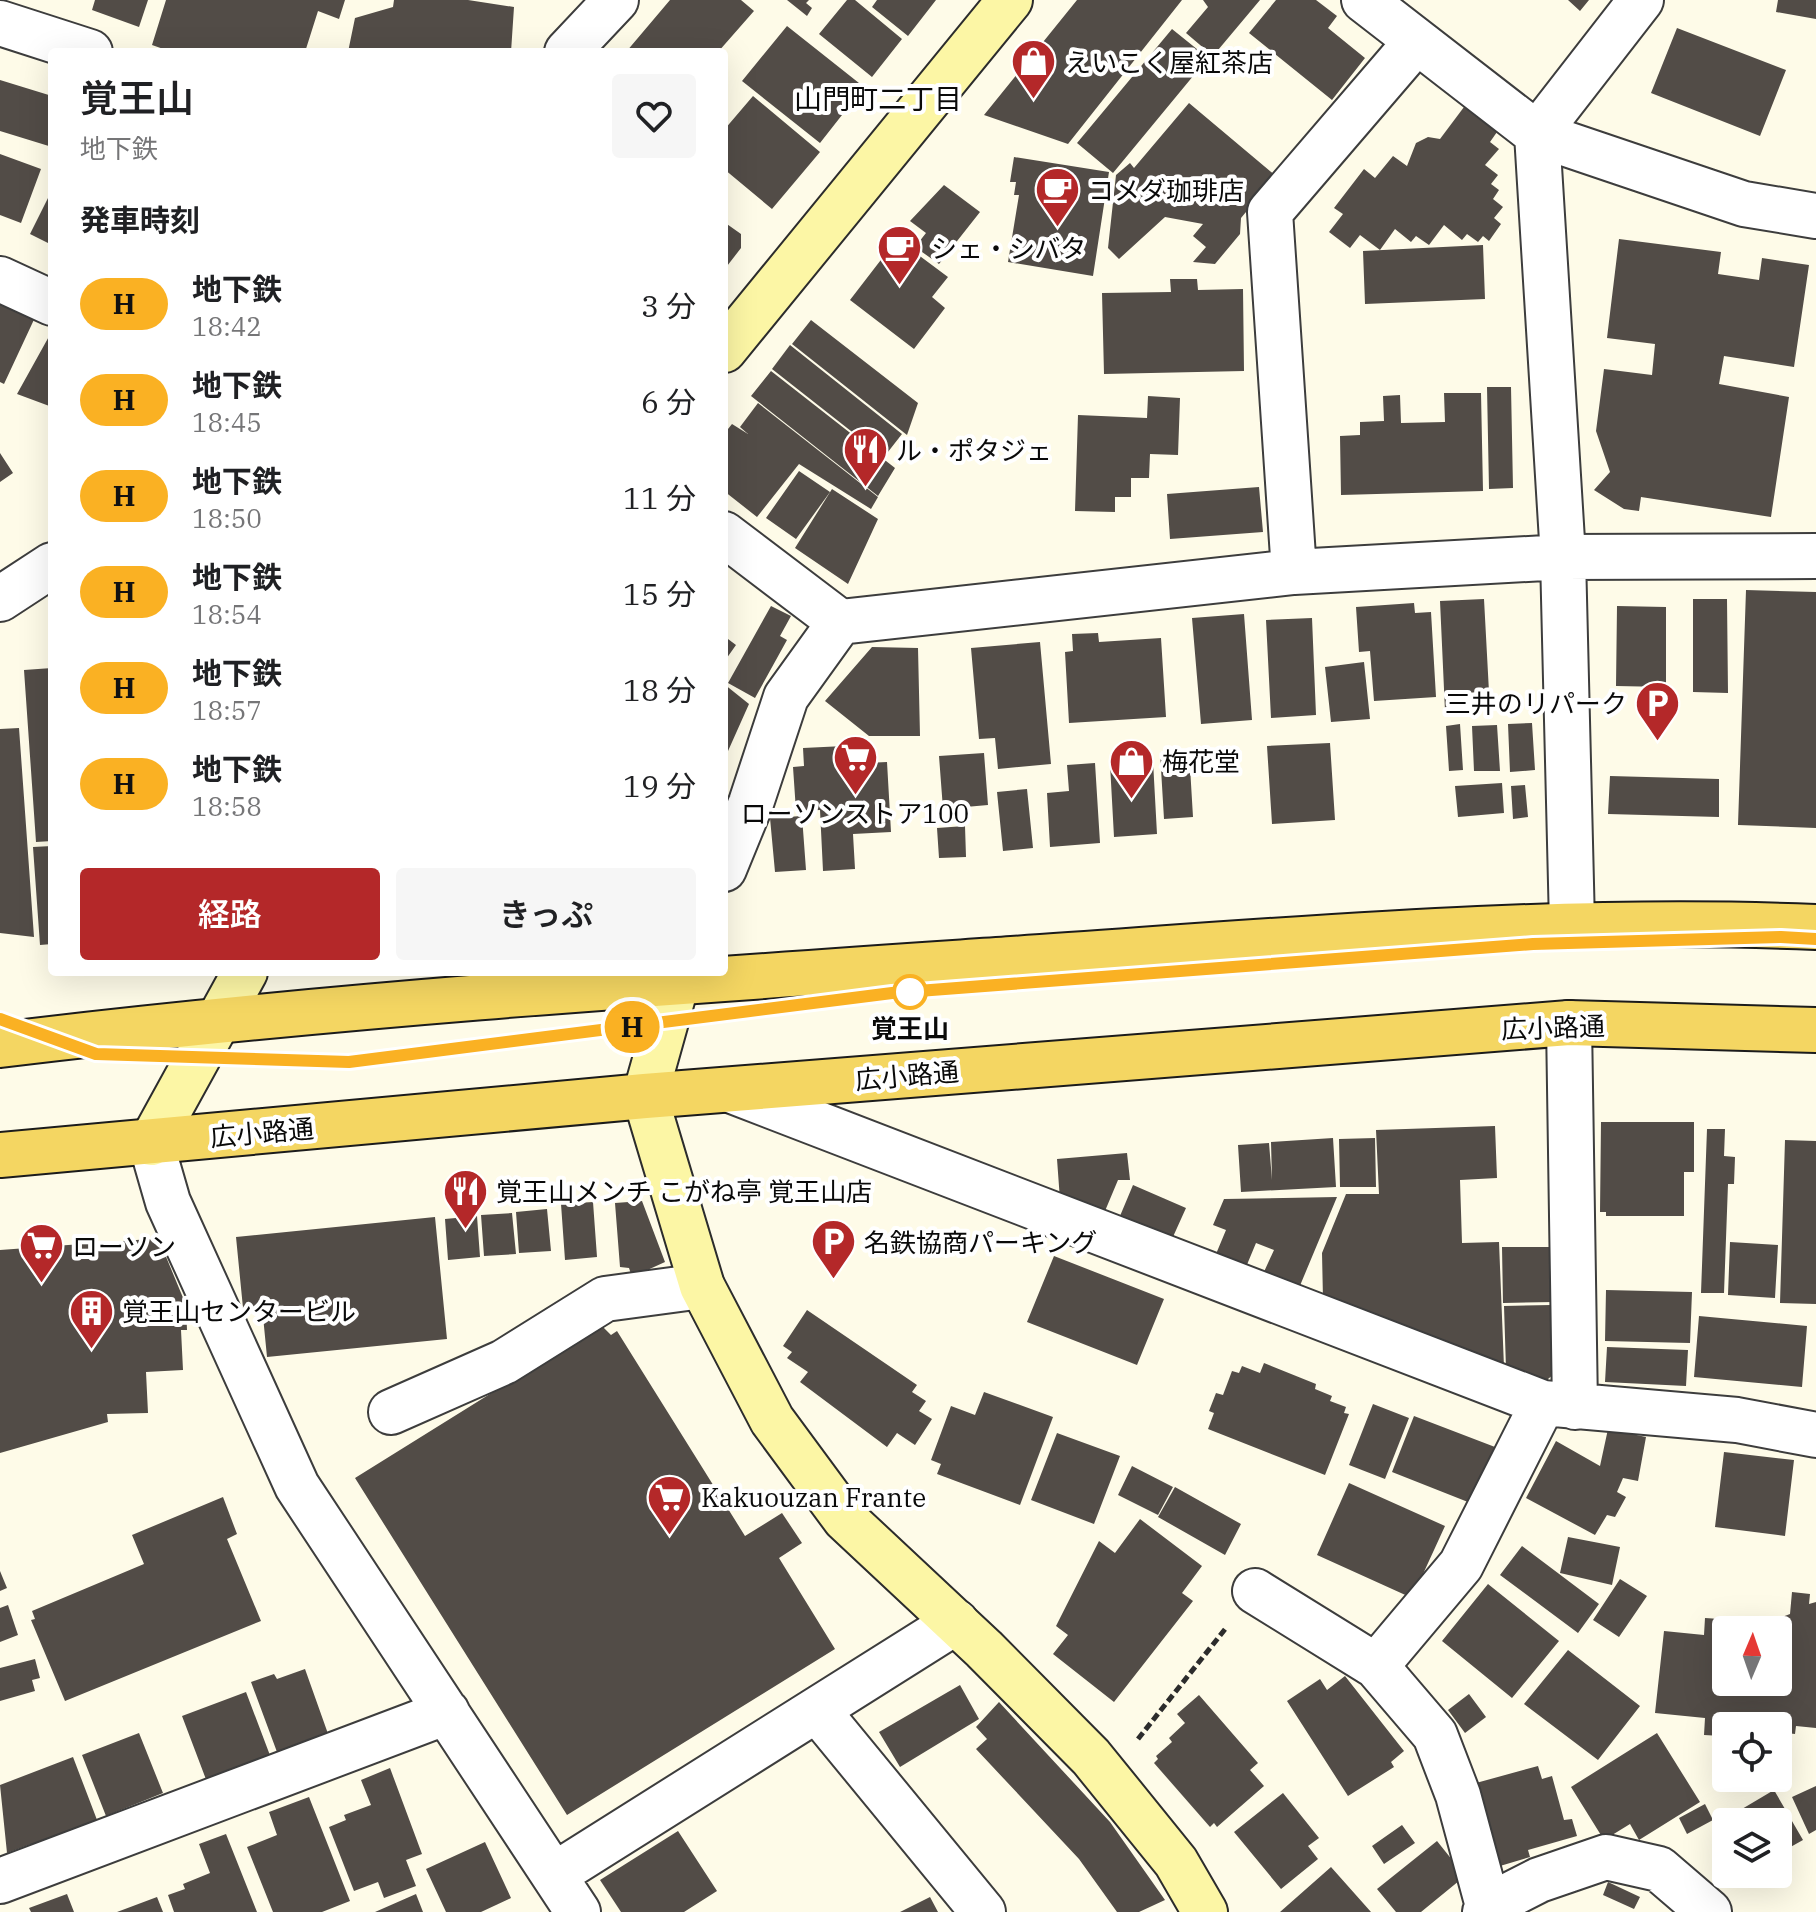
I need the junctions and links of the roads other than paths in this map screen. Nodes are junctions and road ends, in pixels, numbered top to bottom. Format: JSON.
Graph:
{"nodes":[{"id":1,"x":616,"y":0,"type":"edge"},
{"id":2,"x":1010,"y":0,"type":"edge"},
{"id":3,"x":1364,"y":0,"type":"edge"},
{"id":4,"x":1641,"y":0,"type":"edge"},
{"id":5,"x":0,"y":23,"type":"edge"},
{"id":6,"x":1416,"y":42,"type":"junction"},
{"id":7,"x":78,"y":48,"type":"edge"},
{"id":8,"x":571,"y":48,"type":"edge"},
{"id":9,"x":1537,"y":134,"type":"junction"},
{"id":10,"x":1816,"y":216,"type":"edge"},
{"id":11,"x":0,"y":279,"type":"edge"},
{"id":12,"x":48,"y":301,"type":"edge"},
{"id":13,"x":728,"y":345,"type":"edge"},
{"id":14,"x":728,"y":537,"type":"edge"},
{"id":15,"x":1816,"y":556,"type":"edge"},
{"id":16,"x":1563,"y":557,"type":"junction"},
{"id":17,"x":48,"y":568,"type":"edge"},
{"id":18,"x":1294,"y":572,"type":"junction"},
{"id":19,"x":0,"y":599,"type":"edge"},
{"id":20,"x":840,"y":622,"type":"junction"},
{"id":21,"x":728,"y":858,"type":"edge"},
{"id":22,"x":1572,"y":924,"type":"junction"},
{"id":23,"x":1816,"y":927,"type":"edge"},
{"id":24,"x":728,"y":974,"type":"edge"},
{"id":25,"x":243,"y":976,"type":"edge"},
{"id":26,"x":680,"y":977,"type":"edge"},
{"id":27,"x":218,"y":1019,"type":"junction"},
{"id":28,"x":1569,"y":1023,"type":"junction"},
{"id":29,"x":1816,"y":1030,"type":"edge"},
{"id":30,"x":0,"y":1045,"type":"edge"},
{"id":31,"x":730,"y":1090,"type":"junction"},
{"id":32,"x":645,"y":1096,"type":"junction"},
{"id":33,"x":151,"y":1143,"type":"junction"},
{"id":34,"x":0,"y":1155,"type":"edge"},
{"id":35,"x":702,"y":1286,"type":"junction"},
{"id":36,"x":1559,"y":1405,"type":"junction"},
{"id":37,"x":391,"y":1412,"type":"dead end"},
{"id":38,"x":1816,"y":1435,"type":"edge"},
{"id":39,"x":1255,"y":1591,"type":"road end"},
{"id":40,"x":956,"y":1622,"type":"junction"},
{"id":41,"x":1376,"y":1666,"type":"junction"},
{"id":42,"x":817,"y":1710,"type":"junction"},
{"id":43,"x":447,"y":1712,"type":"junction"},
{"id":44,"x":554,"y":1875,"type":"junction"},
{"id":45,"x":0,"y":1881,"type":"edge"},
{"id":46,"x":1486,"y":1909,"type":"edge"},
{"id":47,"x":578,"y":1912,"type":"edge"},
{"id":48,"x":983,"y":1912,"type":"edge"},
{"id":49,"x":1205,"y":1912,"type":"edge"},
{"id":50,"x":1709,"y":1912,"type":"edge"}],
"edges":[{"from":1,"to":8,"type":"street"},
{"from":2,"to":13,"type":"street"},
{"from":3,"to":6,"type":"street"},
{"from":4,"to":9,"type":"street"},
{"from":5,"to":7,"type":"street"},
{"from":6,"to":9,"type":"street"},
{"from":6,"to":18,"type":"street"},
{"from":9,"to":10,"type":"street"},
{"from":9,"to":16,"type":"street"},
{"from":11,"to":12,"type":"street"},
{"from":14,"to":20,"type":"street"},
{"from":15,"to":16,"type":"street"},
{"from":16,"to":18,"type":"street"},
{"from":16,"to":22,"type":"street"},
{"from":17,"to":19,"type":"street"},
{"from":18,"to":20,"type":"street"},
{"from":20,"to":21,"type":"street"},
{"from":22,"to":23,"type":"main road"},
{"from":22,"to":24,"type":"main road"},
{"from":25,"to":27,"type":"street"},
{"from":26,"to":27,"type":"main road"},
{"from":26,"to":32,"type":"street"},
{"from":27,"to":30,"type":"main road"},
{"from":27,"to":33,"type":"street"},
{"from":28,"to":29,"type":"main road","name":"広小路通"},
{"from":28,"to":31,"type":"main road","name":"広小路通"},
{"from":28,"to":36,"type":"street"},
{"from":31,"to":32,"type":"main road","name":"広小路通"},
{"from":31,"to":36,"type":"street"},
{"from":32,"to":33,"type":"main road","name":"広小路通"},
{"from":32,"to":35,"type":"street"},
{"from":33,"to":34,"type":"main road","name":"広小路通"},
{"from":33,"to":43,"type":"street"},
{"from":35,"to":37,"type":"street"},
{"from":35,"to":40,"type":"street"},
{"from":36,"to":38,"type":"street"},
{"from":36,"to":41,"type":"street"},
{"from":39,"to":41,"type":"street"},
{"from":40,"to":42,"type":"street"},
{"from":40,"to":49,"type":"street"},
{"from":41,"to":46,"type":"street"},
{"from":42,"to":44,"type":"street"},
{"from":42,"to":48,"type":"street"},
{"from":43,"to":44,"type":"street"},
{"from":43,"to":45,"type":"street"},
{"from":44,"to":47,"type":"street"},
{"from":46,"to":50,"type":"street"}]}
